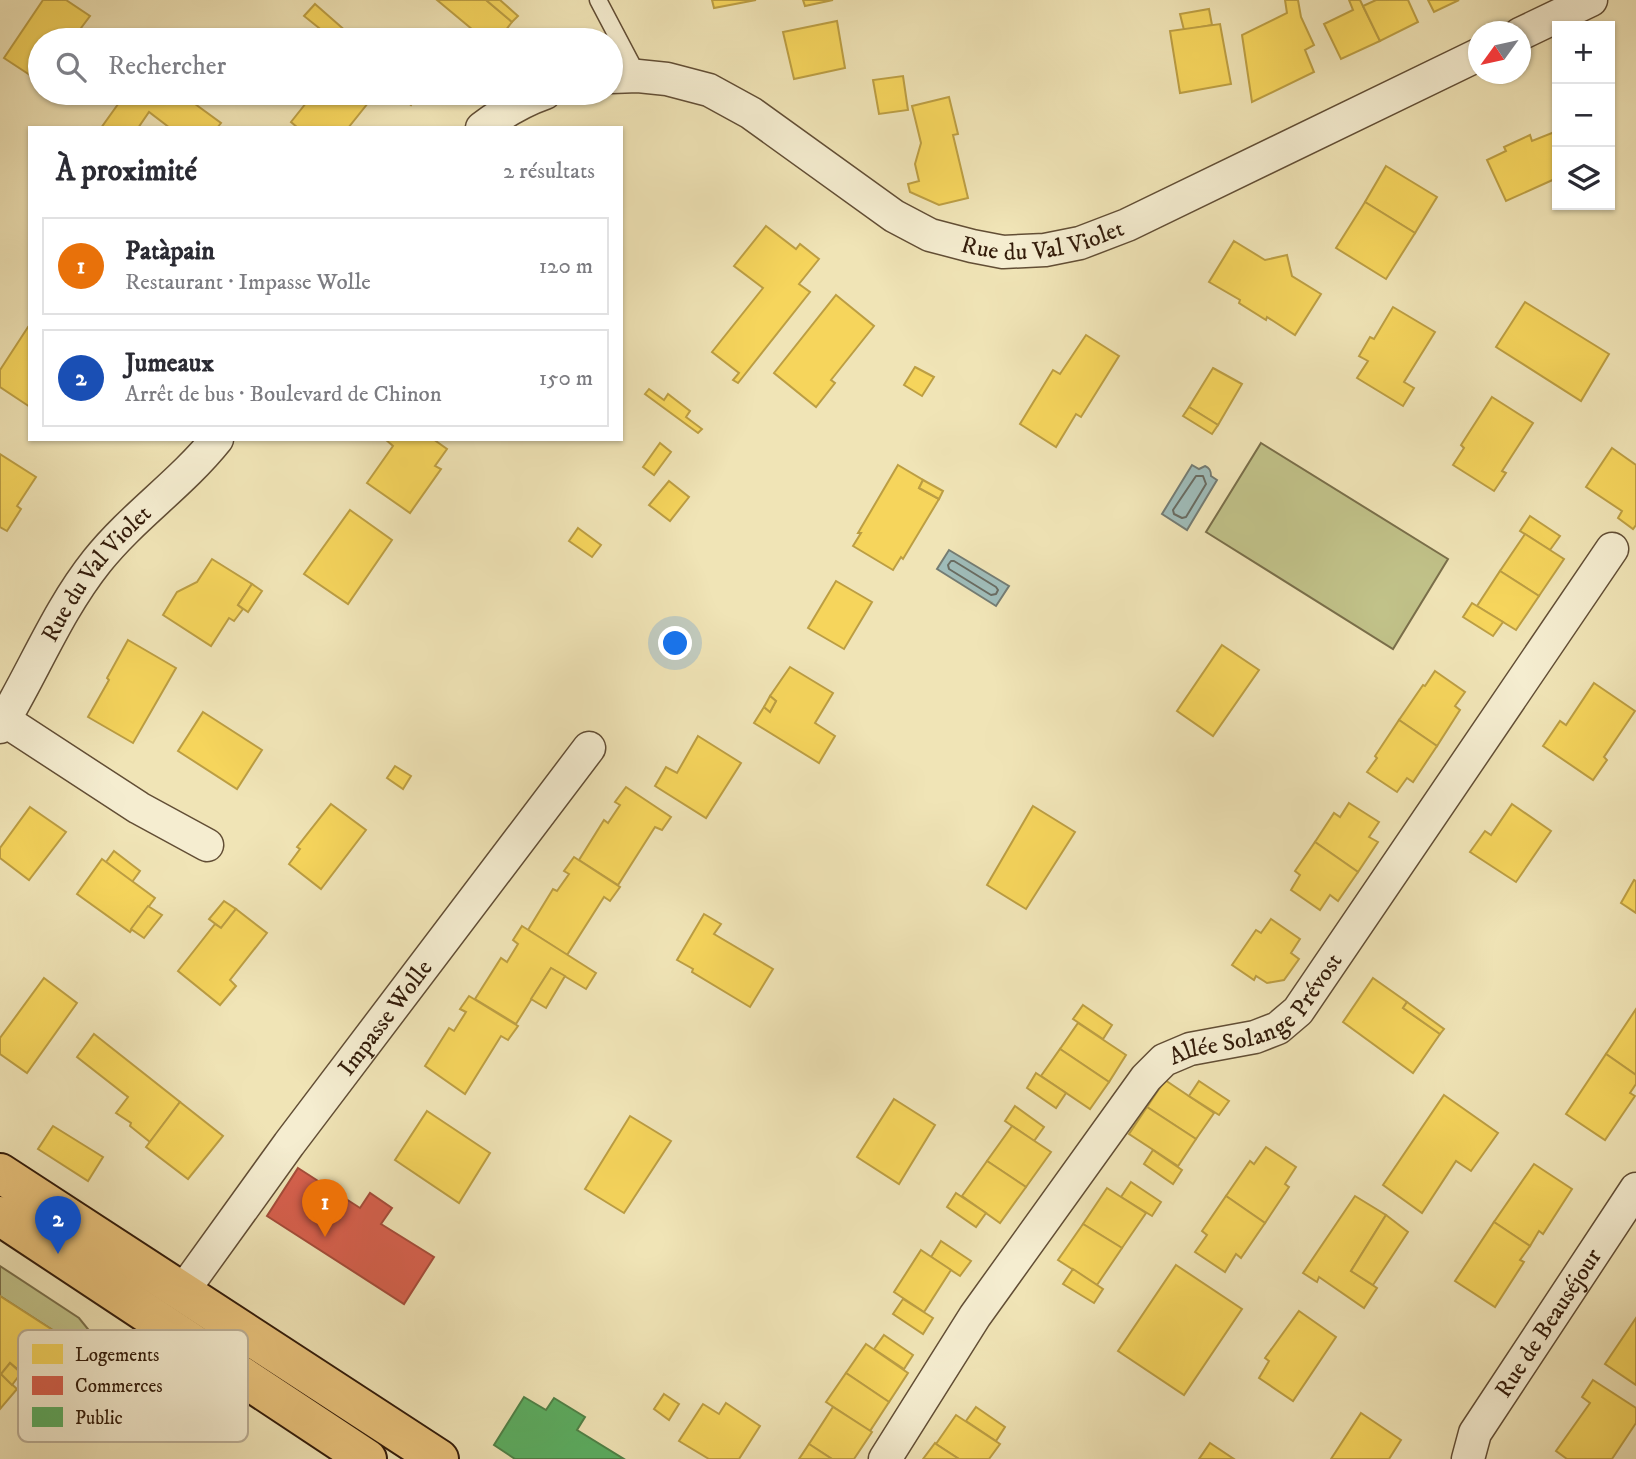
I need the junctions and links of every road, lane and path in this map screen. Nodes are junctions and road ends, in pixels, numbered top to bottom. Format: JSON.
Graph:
{"nodes":[{"id":1,"x":598,"y":0,"type":"edge"},
{"id":2,"x":1591,"y":0,"type":"edge"},
{"id":3,"x":608,"y":28,"type":"edge"},
{"id":4,"x":1531,"y":29,"type":"edge"},
{"id":5,"x":1468,"y":60,"type":"edge"},
{"id":6,"x":624,"y":76,"type":"edge"},
{"id":7,"x":517,"y":105,"type":"edge"},
{"id":8,"x":485,"y":126,"type":"edge"},
{"id":9,"x":215,"y":441,"type":"edge"},
{"id":10,"x":1612,"y":549,"type":"dead end"},
{"id":11,"x":2,"y":723,"type":"edge"},
{"id":12,"x":589,"y":748,"type":"dead end"},
{"id":13,"x":207,"y":845,"type":"dead end"},
{"id":14,"x":0,"y":1173,"type":"edge"},
{"id":15,"x":1636,"y":1189,"type":"edge"},
{"id":16,"x":0,"y":1216,"type":"edge"},
{"id":17,"x":183,"y":1291,"type":"junction"},
{"id":18,"x":172,"y":1330,"type":"edge"},
{"id":19,"x":242,"y":1330,"type":"edge"},
{"id":20,"x":248,"y":1334,"type":"edge"},
{"id":21,"x":248,"y":1380,"type":"edge"},
{"id":22,"x":367,"y":1459,"type":"edge"},
{"id":23,"x":439,"y":1459,"type":"edge"},
{"id":24,"x":885,"y":1459,"type":"edge"},
{"id":25,"x":1468,"y":1459,"type":"edge"}],
"edges":[{"from":1,"to":3,"type":"lane"},
{"from":2,"to":4,"type":"street"},
{"from":5,"to":6,"type":"street","name":"Rue du Val Violet"},
{"from":7,"to":8,"type":"street"},
{"from":9,"to":11,"type":"street","name":"Rue du Val Violet"},
{"from":10,"to":24,"type":"street","name":"Allée Solange Prévost"},
{"from":11,"to":13,"type":"street"},
{"from":12,"to":17,"type":"street","name":"Impasse Wolle"},
{"from":14,"to":17,"type":"main road"},
{"from":15,"to":25,"type":"street","name":"Rue de Beauséjour"},
{"from":16,"to":18,"type":"main road"},
{"from":17,"to":19,"type":"main road"},
{"from":20,"to":23,"type":"main road"},
{"from":21,"to":22,"type":"main road"}]}
